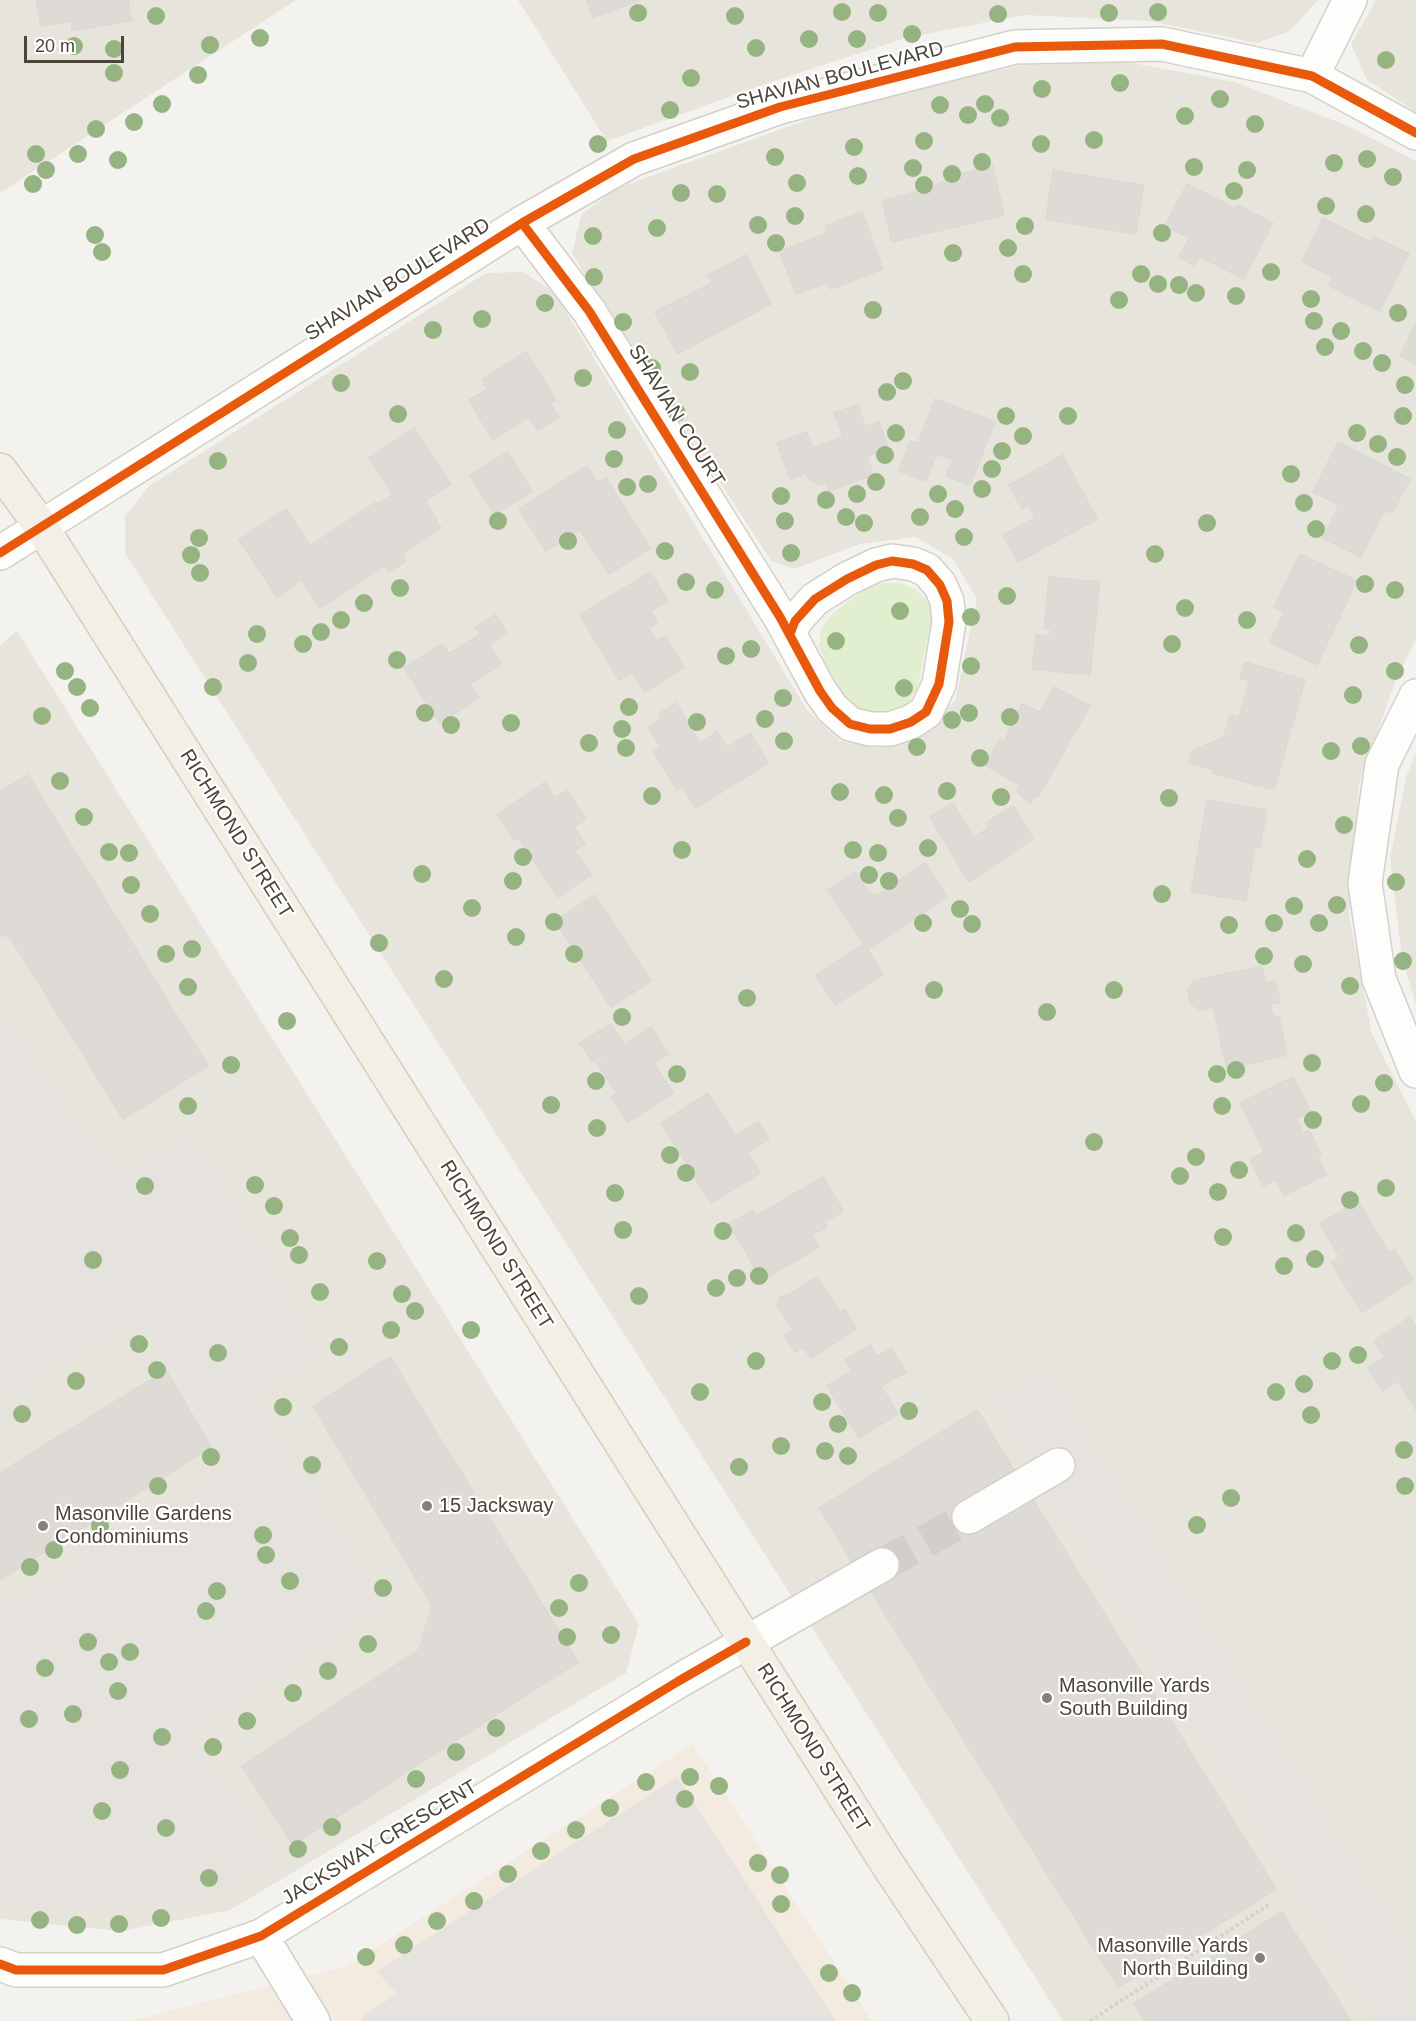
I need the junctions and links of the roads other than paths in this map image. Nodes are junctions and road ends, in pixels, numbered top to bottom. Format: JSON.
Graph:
{"nodes":[{"id":1,"x":1350,"y":0,"type":"edge"},
{"id":2,"x":1312,"y":76,"type":"junction"},
{"id":3,"x":1416,"y":133,"type":"edge"},
{"id":4,"x":522,"y":222,"type":"junction"},
{"id":5,"x":0,"y":470,"type":"edge"},
{"id":6,"x":41,"y":526,"type":"junction"},
{"id":7,"x":0,"y":554,"type":"edge"},
{"id":8,"x":790,"y":634,"type":"junction"},
{"id":9,"x":1416,"y":696,"type":"edge"},
{"id":10,"x":1416,"y":1071,"type":"edge"},
{"id":11,"x":1058,"y":1465,"type":"dead end"},
{"id":12,"x":969,"y":1517,"type":"tunnel mouth"},
{"id":13,"x":882,"y":1566,"type":"tunnel mouth"},
{"id":14,"x":746,"y":1642,"type":"junction"},
{"id":15,"x":261,"y":1936,"type":"junction"},
{"id":16,"x":0,"y":1964,"type":"edge"},
{"id":17,"x":313,"y":2021,"type":"edge"},
{"id":18,"x":992,"y":2021,"type":"edge"}],
"edges":[{"from":1,"to":2,"type":"street"},
{"from":2,"to":3,"type":"street","name":"SHAVIAN BOULEVARD"},
{"from":2,"to":4,"type":"street","name":"SHAVIAN BOULEVARD"},
{"from":4,"to":6,"type":"street","name":"SHAVIAN BOULEVARD"},
{"from":4,"to":8,"type":"street","name":"SHAVIAN COURT"},
{"from":5,"to":6,"type":"main road","name":"RICHMOND STREET"},
{"from":6,"to":7,"type":"street","name":"SHAVIAN BOULEVARD"},
{"from":6,"to":14,"type":"main road","name":"RICHMOND STREET"},
{"from":8,"to":8,"type":"street","name":"SHAVIAN COURT"},
{"from":9,"to":10,"type":"street"},
{"from":11,"to":12,"type":"street"},
{"from":13,"to":14,"type":"street","name":"JACKSWAY CRESCENT"},
{"from":14,"to":15,"type":"street","name":"JACKSWAY CRESCENT"},
{"from":14,"to":18,"type":"main road","name":"RICHMOND STREET"},
{"from":15,"to":16,"type":"street","name":"JACKSWAY CRESCENT"},
{"from":15,"to":17,"type":"street"}]}
